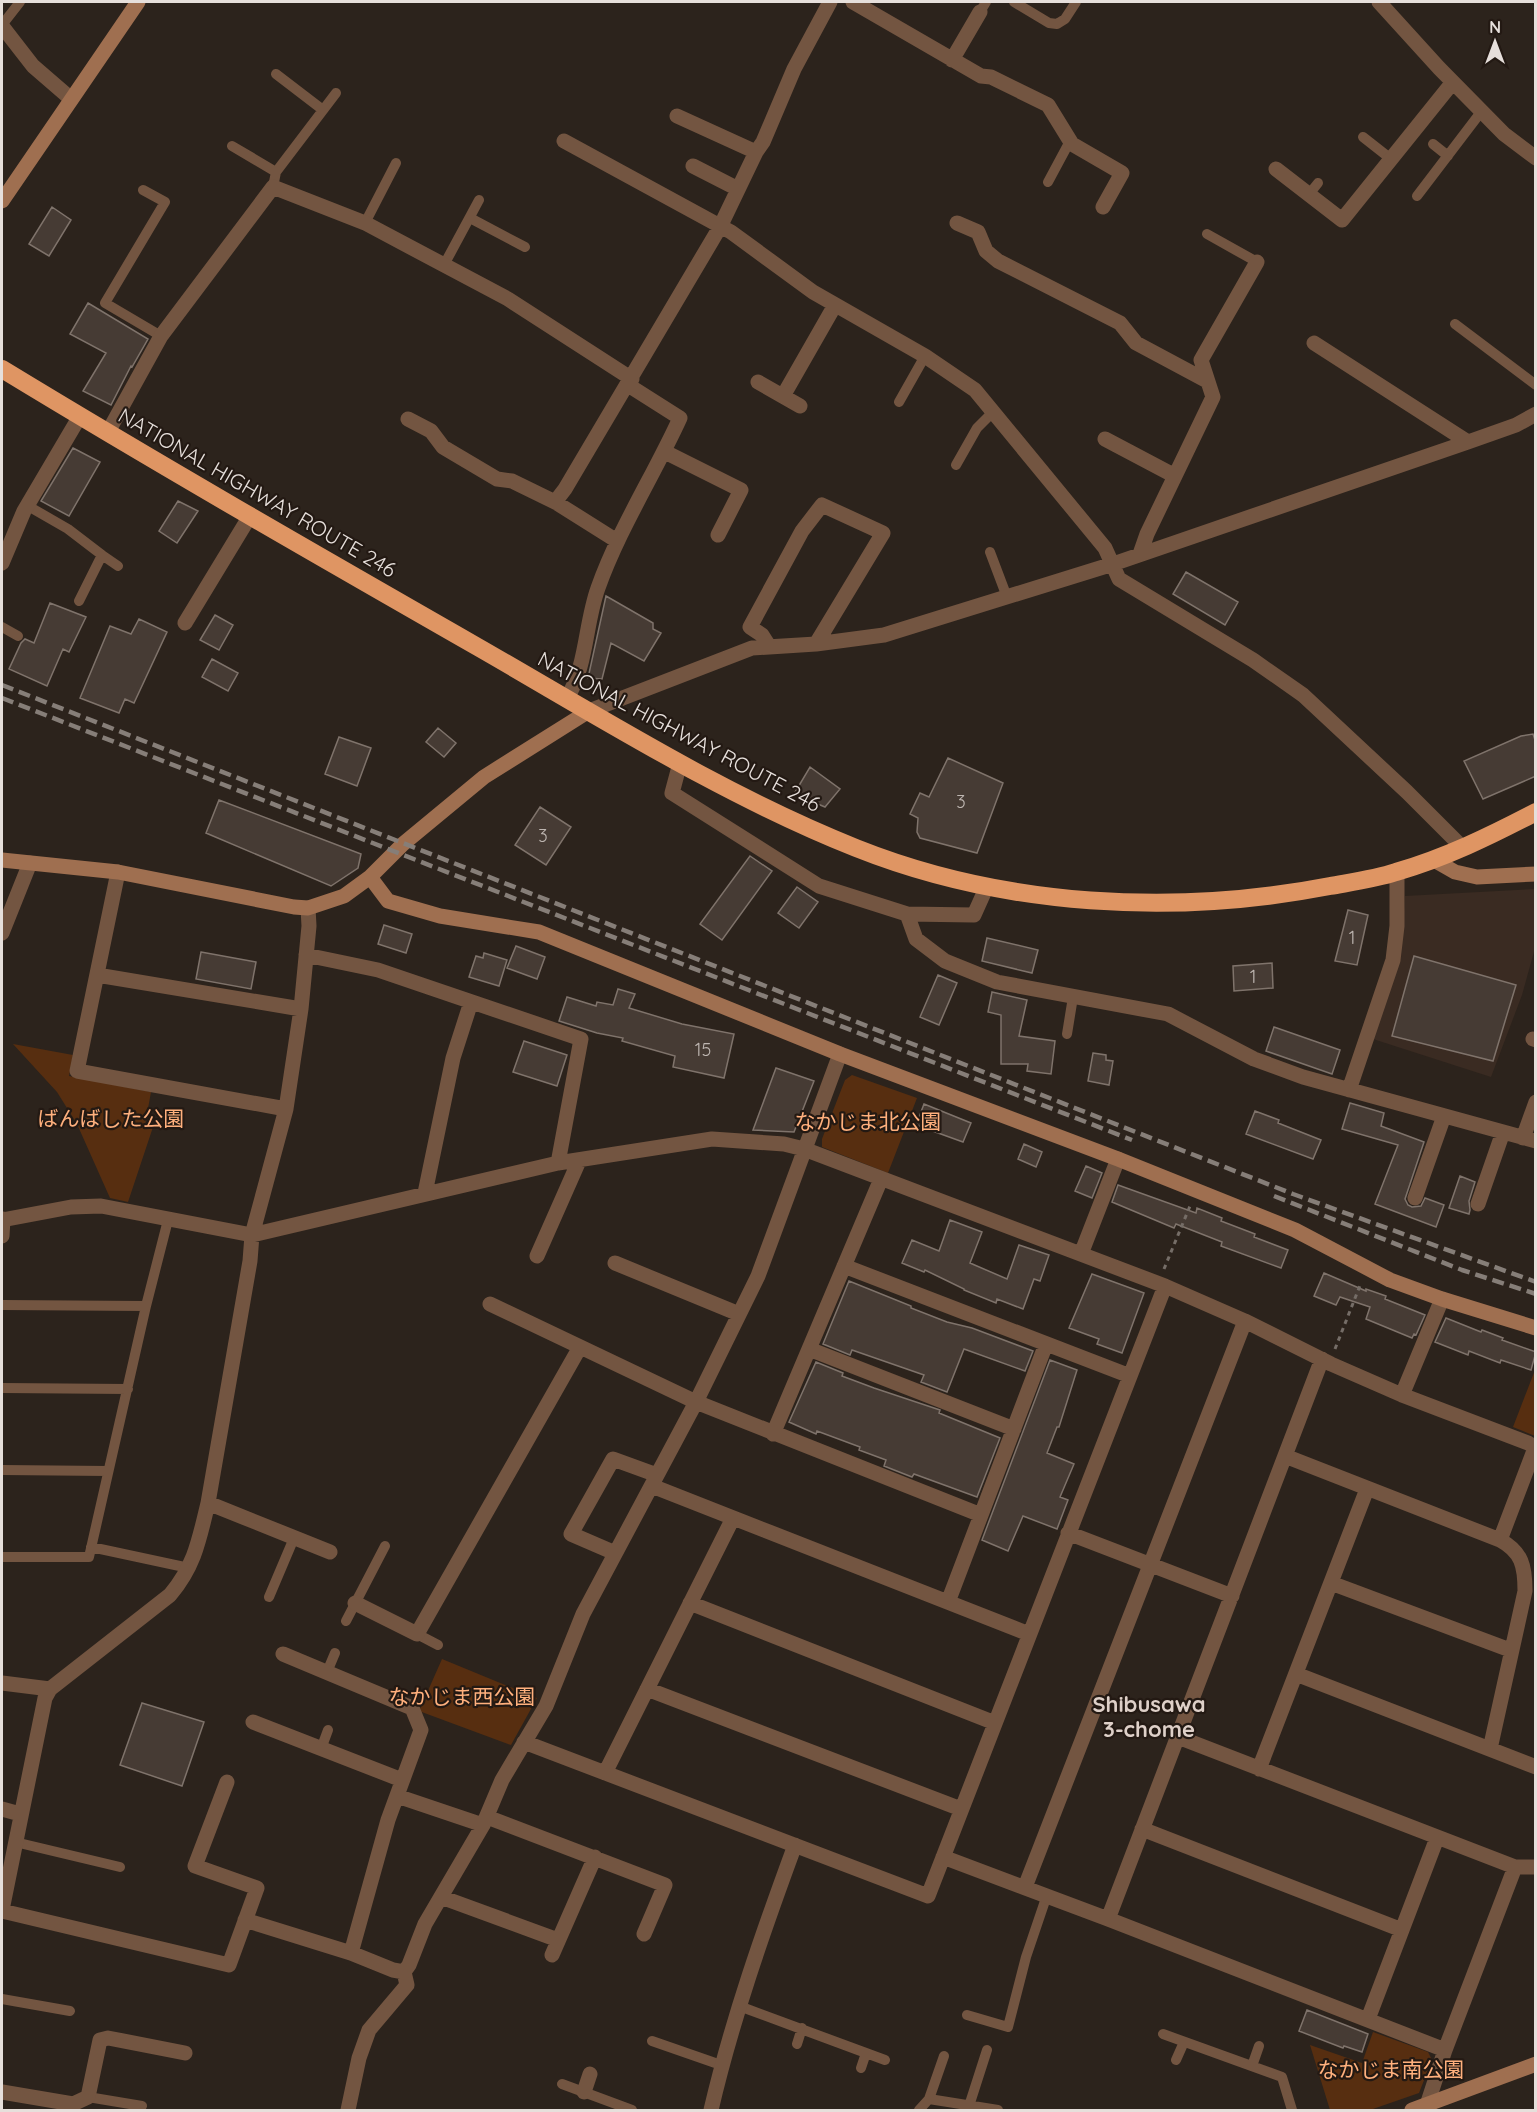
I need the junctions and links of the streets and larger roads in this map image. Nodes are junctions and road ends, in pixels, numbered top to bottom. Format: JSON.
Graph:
{"nodes":[{"id":1,"x":138,"y":2,"type":"edge"},
{"id":2,"x":830,"y":2,"type":"edge"},
{"id":3,"x":853,"y":2,"type":"edge"},
{"id":4,"x":1379,"y":2,"type":"edge"},
{"id":5,"x":983,"y":7,"type":"edge"},
{"id":6,"x":2,"y":25,"type":"edge"},
{"id":7,"x":952,"y":60,"type":"junction"},
{"id":8,"x":1453,"y":82,"type":"junction"},
{"id":9,"x":70,"y":98,"type":"junction"},
{"id":10,"x":677,"y":116,"type":"dead end"},
{"id":11,"x":564,"y":141,"type":"dead end"},
{"id":12,"x":756,"y":152,"type":"junction"},
{"id":13,"x":1536,"y":158,"type":"edge"},
{"id":14,"x":693,"y":166,"type":"dead end"},
{"id":15,"x":1276,"y":170,"type":"dead end"},
{"id":16,"x":1122,"y":173,"type":"junction"},
{"id":17,"x":1137,"y":180,"type":"dead end"},
{"id":18,"x":738,"y":189,"type":"junction"},
{"id":19,"x":2,"y":201,"type":"edge"},
{"id":20,"x":1103,"y":207,"type":"dead end"},
{"id":21,"x":979,"y":216,"type":"dead end"},
{"id":22,"x":957,"y":223,"type":"dead end"},
{"id":23,"x":720,"y":227,"type":"junction"},
{"id":24,"x":972,"y":230,"type":"junction"},
{"id":25,"x":1257,"y":262,"type":"road end"},
{"id":26,"x":835,"y":305,"type":"junction"},
{"id":27,"x":1314,"y":343,"type":"dead end"},
{"id":28,"x":2,"y":369,"type":"edge"},
{"id":29,"x":1207,"y":381,"type":"junction"},
{"id":30,"x":630,"y":382,"type":"junction"},
{"id":31,"x":758,"y":382,"type":"dead end"},
{"id":32,"x":783,"y":396,"type":"junction"},
{"id":33,"x":800,"y":406,"type":"dead end"},
{"id":34,"x":1536,"y":414,"type":"edge"},
{"id":35,"x":80,"y":416,"type":"junction"},
{"id":36,"x":408,"y":419,"type":"dead end"},
{"id":37,"x":108,"y":432,"type":"junction"},
{"id":38,"x":1105,"y":439,"type":"dead end"},
{"id":39,"x":1468,"y":442,"type":"junction"},
{"id":40,"x":665,"y":452,"type":"junction"},
{"id":41,"x":1175,"y":476,"type":"junction"},
{"id":42,"x":555,"y":502,"type":"junction"},
{"id":43,"x":250,"y":516,"type":"junction"},
{"id":44,"x":718,"y":535,"type":"dead end"},
{"id":45,"x":617,"y":541,"type":"junction"},
{"id":46,"x":5,"y":546,"type":"edge"},
{"id":47,"x":1140,"y":554,"type":"junction"},
{"id":48,"x":2,"y":563,"type":"edge"},
{"id":49,"x":1113,"y":564,"type":"junction"},
{"id":50,"x":184,"y":623,"type":"dead end"},
{"id":51,"x":816,"y":645,"type":"junction"},
{"id":52,"x":769,"y":646,"type":"junction"},
{"id":53,"x":567,"y":698,"type":"junction"},
{"id":54,"x":589,"y":711,"type":"junction"},
{"id":55,"x":680,"y":763,"type":"junction"},
{"id":56,"x":1536,"y":812,"type":"edge"},
{"id":57,"x":1463,"y":848,"type":"junction"},
{"id":58,"x":2,"y":860,"type":"edge"},
{"id":59,"x":1434,"y":860,"type":"junction"},
{"id":60,"x":30,"y":863,"type":"junction"},
{"id":61,"x":1397,"y":872,"type":"junction"},
{"id":62,"x":118,"y":873,"type":"junction"},
{"id":63,"x":1536,"y":874,"type":"edge"},
{"id":64,"x":370,"y":877,"type":"junction"},
{"id":65,"x":987,"y":886,"type":"junction"},
{"id":66,"x":308,"y":908,"type":"junction"},
{"id":67,"x":907,"y":914,"type":"junction"},
{"id":68,"x":2,"y":933,"type":"edge"},
{"id":69,"x":306,"y":955,"type":"junction"},
{"id":70,"x":97,"y":975,"type":"junction"},
{"id":71,"x":471,"y":1002,"type":"junction"},
{"id":72,"x":301,"y":1009,"type":"junction"},
{"id":73,"x":840,"y":1054,"type":"junction"},
{"id":74,"x":1349,"y":1090,"type":"junction"},
{"id":75,"x":1536,"y":1102,"type":"edge"},
{"id":76,"x":286,"y":1109,"type":"junction"},
{"id":77,"x":1444,"y":1116,"type":"junction"},
{"id":78,"x":1503,"y":1132,"type":"junction"},
{"id":79,"x":1529,"y":1139,"type":"edge"},
{"id":80,"x":804,"y":1149,"type":"junction"},
{"id":81,"x":1119,"y":1159,"type":"junction"},
{"id":82,"x":579,"y":1161,"type":"junction"},
{"id":83,"x":558,"y":1162,"type":"junction"},
{"id":84,"x":881,"y":1179,"type":"junction"},
{"id":85,"x":425,"y":1193,"type":"junction"},
{"id":86,"x":1415,"y":1198,"type":"dead end"},
{"id":87,"x":1478,"y":1204,"type":"dead end"},
{"id":88,"x":2,"y":1219,"type":"edge"},
{"id":89,"x":252,"y":1235,"type":"junction"},
{"id":90,"x":2,"y":1236,"type":"edge"},
{"id":91,"x":1081,"y":1254,"type":"junction"},
{"id":92,"x":537,"y":1256,"type":"dead end"},
{"id":93,"x":615,"y":1263,"type":"dead end"},
{"id":94,"x":844,"y":1266,"type":"junction"},
{"id":95,"x":1161,"y":1285,"type":"junction"},
{"id":96,"x":1442,"y":1299,"type":"junction"},
{"id":97,"x":490,"y":1304,"type":"dead end"},
{"id":98,"x":739,"y":1314,"type":"junction"},
{"id":99,"x":1245,"y":1321,"type":"junction"},
{"id":100,"x":1536,"y":1328,"type":"edge"},
{"id":101,"x":1046,"y":1344,"type":"junction"},
{"id":102,"x":580,"y":1347,"type":"junction"},
{"id":103,"x":809,"y":1349,"type":"junction"},
{"id":104,"x":1327,"y":1357,"type":"junction"},
{"id":105,"x":1130,"y":1376,"type":"junction"},
{"id":106,"x":1402,"y":1395,"type":"junction"},
{"id":107,"x":696,"y":1402,"type":"junction"},
{"id":108,"x":1014,"y":1429,"type":"junction"},
{"id":109,"x":773,"y":1434,"type":"junction"},
{"id":110,"x":1535,"y":1448,"type":"edge"},
{"id":111,"x":1285,"y":1456,"type":"junction"},
{"id":112,"x":654,"y":1481,"type":"junction"},
{"id":113,"x":1367,"y":1489,"type":"junction"},
{"id":114,"x":208,"y":1503,"type":"junction"},
{"id":115,"x":981,"y":1515,"type":"junction"},
{"id":116,"x":733,"y":1518,"type":"junction"},
{"id":117,"x":1068,"y":1533,"type":"junction"},
{"id":118,"x":1500,"y":1540,"type":"junction"},
{"id":119,"x":330,"y":1552,"type":"dead end"},
{"id":120,"x":615,"y":1553,"type":"junction"},
{"id":121,"x":1150,"y":1565,"type":"junction"},
{"id":122,"x":1331,"y":1583,"type":"junction"},
{"id":123,"x":1232,"y":1596,"type":"junction"},
{"id":124,"x":948,"y":1602,"type":"junction"},
{"id":125,"x":690,"y":1603,"type":"junction"},
{"id":126,"x":355,"y":1604,"type":"road end"},
{"id":127,"x":1029,"y":1634,"type":"junction"},
{"id":128,"x":1510,"y":1650,"type":"junction"},
{"id":129,"x":283,"y":1654,"type":"dead end"},
{"id":130,"x":1296,"y":1674,"type":"junction"},
{"id":131,"x":2,"y":1683,"type":"edge"},
{"id":132,"x":50,"y":1689,"type":"junction"},
{"id":133,"x":647,"y":1689,"type":"junction"},
{"id":134,"x":253,"y":1722,"type":"dead end"},
{"id":135,"x":995,"y":1723,"type":"junction"},
{"id":136,"x":1178,"y":1737,"type":"junction"},
{"id":137,"x":524,"y":1742,"type":"junction"},
{"id":138,"x":1490,"y":1749,"type":"junction"},
{"id":139,"x":1536,"y":1767,"type":"edge"},
{"id":140,"x":1259,"y":1769,"type":"junction"},
{"id":141,"x":604,"y":1773,"type":"junction"},
{"id":142,"x":226,"y":1782,"type":"dead end"},
{"id":143,"x":400,"y":1788,"type":"junction"},
{"id":144,"x":2,"y":1809,"type":"edge"},
{"id":145,"x":962,"y":1809,"type":"junction"},
{"id":146,"x":20,"y":1814,"type":"junction"},
{"id":147,"x":485,"y":1821,"type":"junction"},
{"id":148,"x":1142,"y":1829,"type":"junction"},
{"id":149,"x":1437,"y":1838,"type":"junction"},
{"id":150,"x":795,"y":1845,"type":"junction"},
{"id":151,"x":596,"y":1857,"type":"junction"},
{"id":152,"x":943,"y":1857,"type":"junction"},
{"id":153,"x":1515,"y":1867,"type":"junction"},
{"id":154,"x":1536,"y":1867,"type":"edge"},
{"id":155,"x":1025,"y":1887,"type":"junction"},
{"id":156,"x":441,"y":1897,"type":"junction"},
{"id":157,"x":2,"y":1910,"type":"edge"},
{"id":158,"x":1108,"y":1919,"type":"junction"},
{"id":159,"x":245,"y":1920,"type":"junction"},
{"id":160,"x":1402,"y":1929,"type":"junction"},
{"id":161,"x":644,"y":1934,"type":"dead end"},
{"id":162,"x":558,"y":1940,"type":"junction"},
{"id":163,"x":351,"y":1953,"type":"junction"},
{"id":164,"x":552,"y":1955,"type":"dead end"},
{"id":165,"x":404,"y":1972,"type":"junction"},
{"id":166,"x":1368,"y":2019,"type":"junction"},
{"id":167,"x":1445,"y":2050,"type":"junction"},
{"id":168,"x":185,"y":2053,"type":"dead end"},
{"id":169,"x":1536,"y":2064,"type":"edge"},
{"id":170,"x":590,"y":2074,"type":"dead end"},
{"id":171,"x":2,"y":2092,"type":"edge"},
{"id":172,"x":584,"y":2092,"type":"road end"},
{"id":173,"x":1427,"y":2105,"type":"junction"},
{"id":174,"x":73,"y":2107,"type":"edge"},
{"id":175,"x":348,"y":2110,"type":"edge"},
{"id":176,"x":711,"y":2110,"type":"edge"},
{"id":177,"x":1412,"y":2110,"type":"edge"}],
"edges":[{"from":1,"to":9,"type":"street"},
{"from":2,"to":12,"type":"street"},
{"from":3,"to":7,"type":"street"},
{"from":4,"to":8,"type":"street"},
{"from":5,"to":7,"type":"street"},
{"from":6,"to":9,"type":"street"},
{"from":7,"to":16,"type":"street"},
{"from":8,"to":13,"type":"street"},
{"from":8,"to":15,"type":"street"},
{"from":9,"to":19,"type":"street"},
{"from":10,"to":12,"type":"street"},
{"from":11,"to":23,"type":"street"},
{"from":12,"to":18,"type":"street"},
{"from":14,"to":18,"type":"street"},
{"from":16,"to":17,"type":"street"},
{"from":16,"to":20,"type":"street"},
{"from":18,"to":23,"type":"street"},
{"from":21,"to":24,"type":"street"},
{"from":22,"to":24,"type":"street"},
{"from":23,"to":26,"type":"street"},
{"from":23,"to":30,"type":"street"},
{"from":24,"to":29,"type":"street"},
{"from":25,"to":29,"type":"street"},
{"from":26,"to":32,"type":"street"},
{"from":26,"to":49,"type":"street"},
{"from":27,"to":39,"type":"street"},
{"from":28,"to":35,"type":"highway","name":"NATIONAL HIGHWAY ROUTE 246"},
{"from":29,"to":41,"type":"street"},
{"from":30,"to":37,"type":"street"},
{"from":30,"to":40,"type":"street"},
{"from":30,"to":42,"type":"street"},
{"from":31,"to":32,"type":"street"},
{"from":32,"to":33,"type":"street"},
{"from":34,"to":39,"type":"street"},
{"from":35,"to":37,"type":"highway","name":"NATIONAL HIGHWAY ROUTE 246"},
{"from":35,"to":46,"type":"street"},
{"from":36,"to":42,"type":"street"},
{"from":37,"to":43,"type":"highway","name":"NATIONAL HIGHWAY ROUTE 246"},
{"from":38,"to":41,"type":"street"},
{"from":39,"to":47,"type":"street"},
{"from":40,"to":44,"type":"street"},
{"from":40,"to":45,"type":"street"},
{"from":41,"to":47,"type":"street"},
{"from":42,"to":45,"type":"street"},
{"from":43,"to":50,"type":"street"},
{"from":43,"to":53,"type":"highway","name":"NATIONAL HIGHWAY ROUTE 246"},
{"from":45,"to":53,"type":"street"},
{"from":46,"to":48,"type":"street"},
{"from":47,"to":49,"type":"street"},
{"from":49,"to":51,"type":"street"},
{"from":49,"to":57,"type":"street"},
{"from":51,"to":52,"type":"street"},
{"from":51,"to":52,"type":"street"},
{"from":52,"to":54,"type":"street"},
{"from":53,"to":54,"type":"highway","name":"NATIONAL HIGHWAY ROUTE 246"},
{"from":54,"to":55,"type":"highway","name":"NATIONAL HIGHWAY ROUTE 246"},
{"from":54,"to":64,"type":"street"},
{"from":55,"to":65,"type":"highway","name":"NATIONAL HIGHWAY ROUTE 246"},
{"from":55,"to":67,"type":"street"},
{"from":56,"to":57,"type":"highway","name":"NATIONAL HIGHWAY ROUTE 246"},
{"from":57,"to":59,"type":"highway","name":"NATIONAL HIGHWAY ROUTE 246"},
{"from":58,"to":60,"type":"street"},
{"from":59,"to":61,"type":"highway","name":"NATIONAL HIGHWAY ROUTE 246"},
{"from":59,"to":63,"type":"street"},
{"from":60,"to":62,"type":"street"},
{"from":60,"to":68,"type":"street"},
{"from":61,"to":65,"type":"highway","name":"NATIONAL HIGHWAY ROUTE 246"},
{"from":61,"to":74,"type":"street"},
{"from":62,"to":66,"type":"street"},
{"from":62,"to":70,"type":"street"},
{"from":64,"to":66,"type":"street"},
{"from":64,"to":73,"type":"street"},
{"from":65,"to":67,"type":"street"},
{"from":66,"to":69,"type":"street"},
{"from":67,"to":74,"type":"street"},
{"from":69,"to":71,"type":"street"},
{"from":69,"to":72,"type":"street"},
{"from":70,"to":72,"type":"street"},
{"from":70,"to":76,"type":"street"},
{"from":71,"to":83,"type":"street"},
{"from":71,"to":85,"type":"street"},
{"from":72,"to":76,"type":"street"},
{"from":73,"to":80,"type":"street"},
{"from":73,"to":81,"type":"street"},
{"from":74,"to":77,"type":"street"},
{"from":75,"to":79,"type":"street"},
{"from":76,"to":89,"type":"street"},
{"from":77,"to":78,"type":"street"},
{"from":77,"to":86,"type":"street"},
{"from":78,"to":79,"type":"street"},
{"from":78,"to":87,"type":"street"},
{"from":80,"to":82,"type":"street"},
{"from":80,"to":84,"type":"street"},
{"from":80,"to":98,"type":"street"},
{"from":81,"to":91,"type":"street"},
{"from":81,"to":96,"type":"street"},
{"from":82,"to":83,"type":"street"},
{"from":82,"to":92,"type":"street"},
{"from":83,"to":85,"type":"street"},
{"from":84,"to":91,"type":"street"},
{"from":84,"to":94,"type":"street"},
{"from":85,"to":89,"type":"street"},
{"from":88,"to":89,"type":"street"},
{"from":88,"to":90,"type":"street"},
{"from":89,"to":114,"type":"street"},
{"from":91,"to":95,"type":"street"},
{"from":93,"to":98,"type":"street"},
{"from":94,"to":101,"type":"street"},
{"from":94,"to":103,"type":"street"},
{"from":95,"to":99,"type":"street"},
{"from":95,"to":105,"type":"street"},
{"from":96,"to":100,"type":"street"},
{"from":96,"to":106,"type":"street"},
{"from":97,"to":102,"type":"street"},
{"from":98,"to":107,"type":"street"},
{"from":99,"to":104,"type":"street"},
{"from":99,"to":121,"type":"street"},
{"from":101,"to":105,"type":"street"},
{"from":101,"to":108,"type":"street"},
{"from":102,"to":107,"type":"street"},
{"from":102,"to":126,"type":"street"},
{"from":103,"to":108,"type":"street"},
{"from":103,"to":109,"type":"street"},
{"from":104,"to":106,"type":"street"},
{"from":104,"to":111,"type":"street"},
{"from":105,"to":117,"type":"street"},
{"from":106,"to":110,"type":"street"},
{"from":107,"to":109,"type":"street"},
{"from":107,"to":112,"type":"street"},
{"from":108,"to":115,"type":"street"},
{"from":109,"to":115,"type":"street"},
{"from":110,"to":118,"type":"street"},
{"from":111,"to":113,"type":"street"},
{"from":111,"to":123,"type":"street"},
{"from":112,"to":116,"type":"street"},
{"from":112,"to":120,"type":"street"},
{"from":112,"to":120,"type":"street"},
{"from":113,"to":118,"type":"street"},
{"from":113,"to":122,"type":"street"},
{"from":114,"to":119,"type":"street"},
{"from":114,"to":132,"type":"street"},
{"from":115,"to":124,"type":"street"},
{"from":116,"to":124,"type":"street"},
{"from":116,"to":125,"type":"street"},
{"from":117,"to":121,"type":"street"},
{"from":117,"to":127,"type":"street"},
{"from":118,"to":128,"type":"street"},
{"from":120,"to":137,"type":"street"},
{"from":121,"to":123,"type":"street"},
{"from":121,"to":155,"type":"street"},
{"from":122,"to":128,"type":"street"},
{"from":122,"to":130,"type":"street"},
{"from":123,"to":136,"type":"street"},
{"from":124,"to":127,"type":"street"},
{"from":125,"to":133,"type":"street"},
{"from":125,"to":135,"type":"street"},
{"from":127,"to":135,"type":"street"},
{"from":128,"to":138,"type":"street"},
{"from":129,"to":143,"type":"street"},
{"from":130,"to":138,"type":"street"},
{"from":130,"to":140,"type":"street"},
{"from":131,"to":132,"type":"street"},
{"from":132,"to":146,"type":"street"},
{"from":133,"to":141,"type":"street"},
{"from":133,"to":145,"type":"street"},
{"from":134,"to":143,"type":"street"},
{"from":135,"to":145,"type":"street"},
{"from":136,"to":140,"type":"street"},
{"from":136,"to":148,"type":"street"},
{"from":137,"to":141,"type":"street"},
{"from":137,"to":147,"type":"street"},
{"from":138,"to":139,"type":"street"},
{"from":140,"to":149,"type":"street"},
{"from":141,"to":150,"type":"street"},
{"from":142,"to":159,"type":"street"},
{"from":143,"to":147,"type":"street"},
{"from":143,"to":163,"type":"street"},
{"from":144,"to":146,"type":"street"},
{"from":145,"to":152,"type":"street"},
{"from":146,"to":157,"type":"street"},
{"from":147,"to":151,"type":"street"},
{"from":147,"to":156,"type":"street"},
{"from":148,"to":158,"type":"street"},
{"from":148,"to":160,"type":"street"},
{"from":149,"to":153,"type":"street"},
{"from":149,"to":160,"type":"street"},
{"from":150,"to":152,"type":"street"},
{"from":150,"to":176,"type":"street"},
{"from":151,"to":161,"type":"street"},
{"from":151,"to":162,"type":"street"},
{"from":152,"to":155,"type":"street"},
{"from":153,"to":154,"type":"street"},
{"from":153,"to":167,"type":"street"},
{"from":155,"to":158,"type":"street"},
{"from":156,"to":162,"type":"street"},
{"from":156,"to":165,"type":"street"},
{"from":157,"to":159,"type":"street"},
{"from":158,"to":166,"type":"street"},
{"from":159,"to":163,"type":"street"},
{"from":160,"to":166,"type":"street"},
{"from":162,"to":164,"type":"street"},
{"from":163,"to":165,"type":"street"},
{"from":165,"to":175,"type":"street"},
{"from":166,"to":167,"type":"street"},
{"from":167,"to":173,"type":"street"},
{"from":168,"to":174,"type":"street"},
{"from":169,"to":173,"type":"street"},
{"from":170,"to":172,"type":"street"},
{"from":171,"to":174,"type":"street"},
{"from":173,"to":177,"type":"street"}]}
